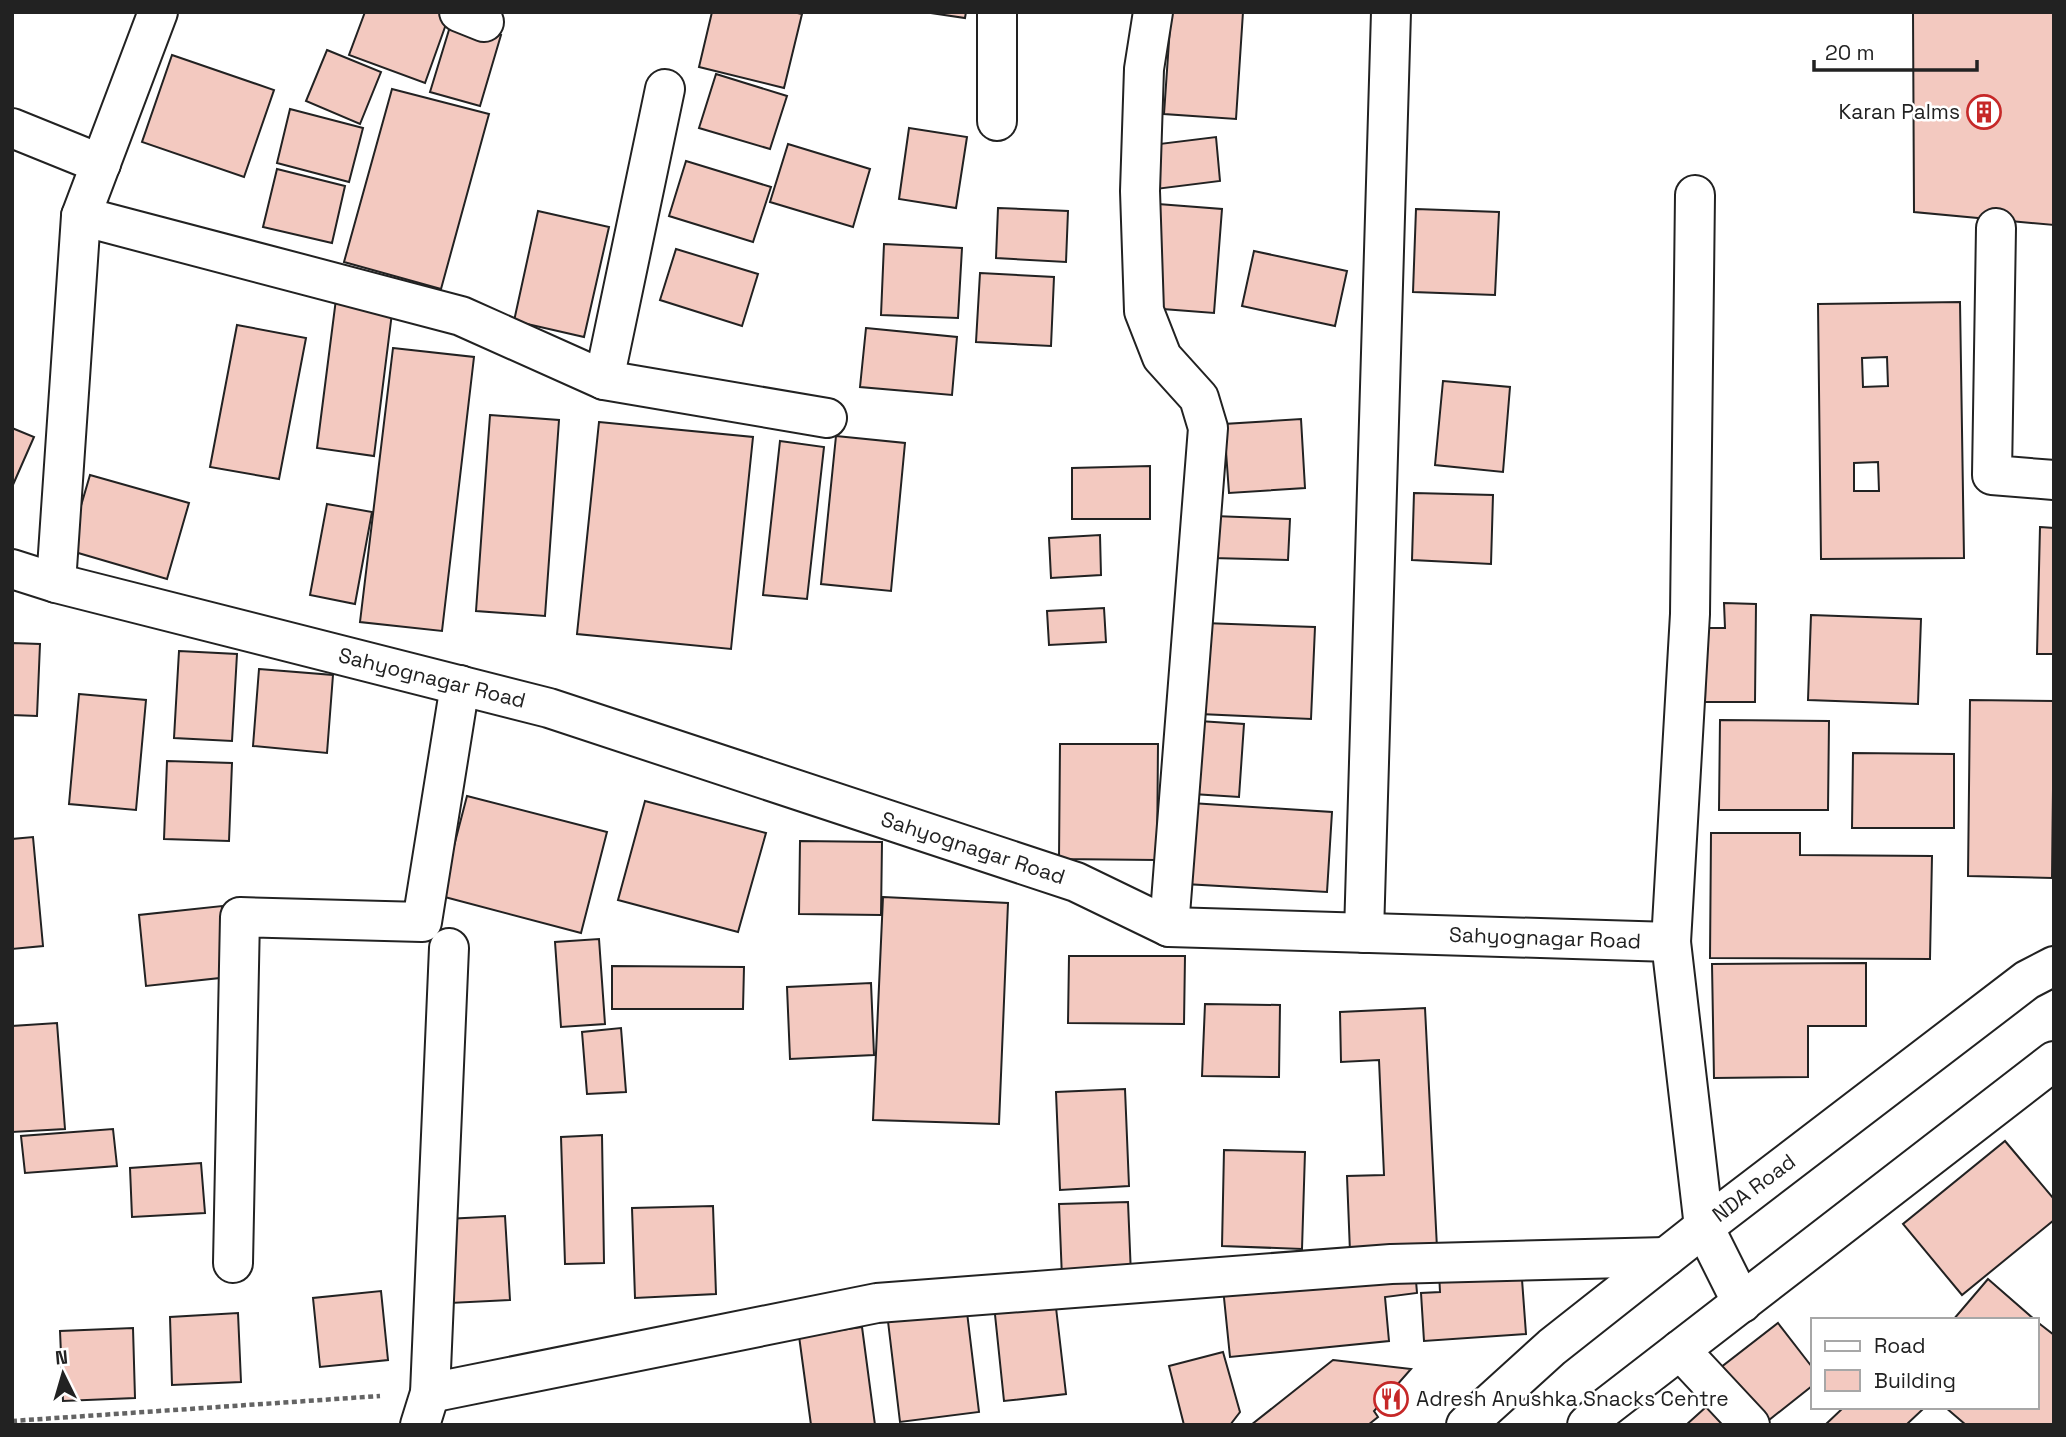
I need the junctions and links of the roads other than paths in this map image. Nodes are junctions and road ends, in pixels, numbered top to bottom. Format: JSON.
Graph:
{"nodes":[{"id":1,"x":158,"y":12,"type":"edge"},
{"id":2,"x":997,"y":12,"type":"edge"},
{"id":3,"x":1153,"y":12,"type":"edge"},
{"id":4,"x":1391,"y":12,"type":"edge"},
{"id":5,"x":665,"y":89,"type":"dead end"},
{"id":6,"x":998,"y":121,"type":"dead end"},
{"id":7,"x":12,"y":128,"type":"edge"},
{"id":8,"x":101,"y":164,"type":"junction"},
{"id":9,"x":1695,"y":195,"type":"dead end"},
{"id":10,"x":81,"y":216,"type":"junction"},
{"id":11,"x":1996,"y":228,"type":"dead end"},
{"id":12,"x":604,"y":380,"type":"junction"},
{"id":13,"x":827,"y":418,"type":"dead end"},
{"id":14,"x":2054,"y":480,"type":"edge"},
{"id":15,"x":12,"y":569,"type":"edge"},
{"id":16,"x":56,"y":583,"type":"junction"},
{"id":17,"x":460,"y":685,"type":"junction"},
{"id":18,"x":1169,"y":927,"type":"junction"},
{"id":19,"x":1364,"y":933,"type":"junction"},
{"id":20,"x":1671,"y":942,"type":"junction"},
{"id":21,"x":449,"y":948,"type":"dead end"},
{"id":22,"x":2054,"y":966,"type":"edge"},
{"id":23,"x":2054,"y":1061,"type":"edge"},
{"id":24,"x":1704,"y":1227,"type":"junction"},
{"id":25,"x":1666,"y":1256,"type":"junction"},
{"id":26,"x":233,"y":1263,"type":"dead end"},
{"id":27,"x":1742,"y":1303,"type":"junction"},
{"id":28,"x":1680,"y":1350,"type":"junction"},
{"id":29,"x":425,"y":1409,"type":"edge"},
{"id":30,"x":1466,"y":1425,"type":"edge"},
{"id":31,"x":1587,"y":1425,"type":"edge"},
{"id":32,"x":1750,"y":1425,"type":"edge"}],
"edges":[{"from":1,"to":8,"type":"street"},
{"from":2,"to":6,"type":"street"},
{"from":3,"to":18,"type":"street"},
{"from":4,"to":19,"type":"street"},
{"from":5,"to":12,"type":"street"},
{"from":7,"to":8,"type":"street"},
{"from":8,"to":10,"type":"street"},
{"from":9,"to":20,"type":"street"},
{"from":10,"to":12,"type":"street"},
{"from":10,"to":16,"type":"street"},
{"from":11,"to":14,"type":"street"},
{"from":12,"to":13,"type":"street"},
{"from":15,"to":16,"type":"street","name":"Sahyognagar Road"},
{"from":16,"to":17,"type":"street","name":"Sahyognagar Road"},
{"from":17,"to":18,"type":"street","name":"Sahyognagar Road"},
{"from":17,"to":26,"type":"street"},
{"from":18,"to":19,"type":"street","name":"Sahyognagar Road"},
{"from":19,"to":20,"type":"street","name":"Sahyognagar Road"},
{"from":20,"to":24,"type":"street","name":"Sahyognagar Road"},
{"from":21,"to":29,"type":"street"},
{"from":22,"to":24,"type":"street","name":"NDA Road"},
{"from":23,"to":27,"type":"street"},
{"from":24,"to":25,"type":"street","name":"NDA Road"},
{"from":24,"to":27,"type":"street","name":"Sahyognagar Road"},
{"from":25,"to":29,"type":"street"},
{"from":25,"to":30,"type":"street","name":"NDA Road"},
{"from":27,"to":28,"type":"street"},
{"from":28,"to":31,"type":"street"},
{"from":28,"to":32,"type":"street"}]}
